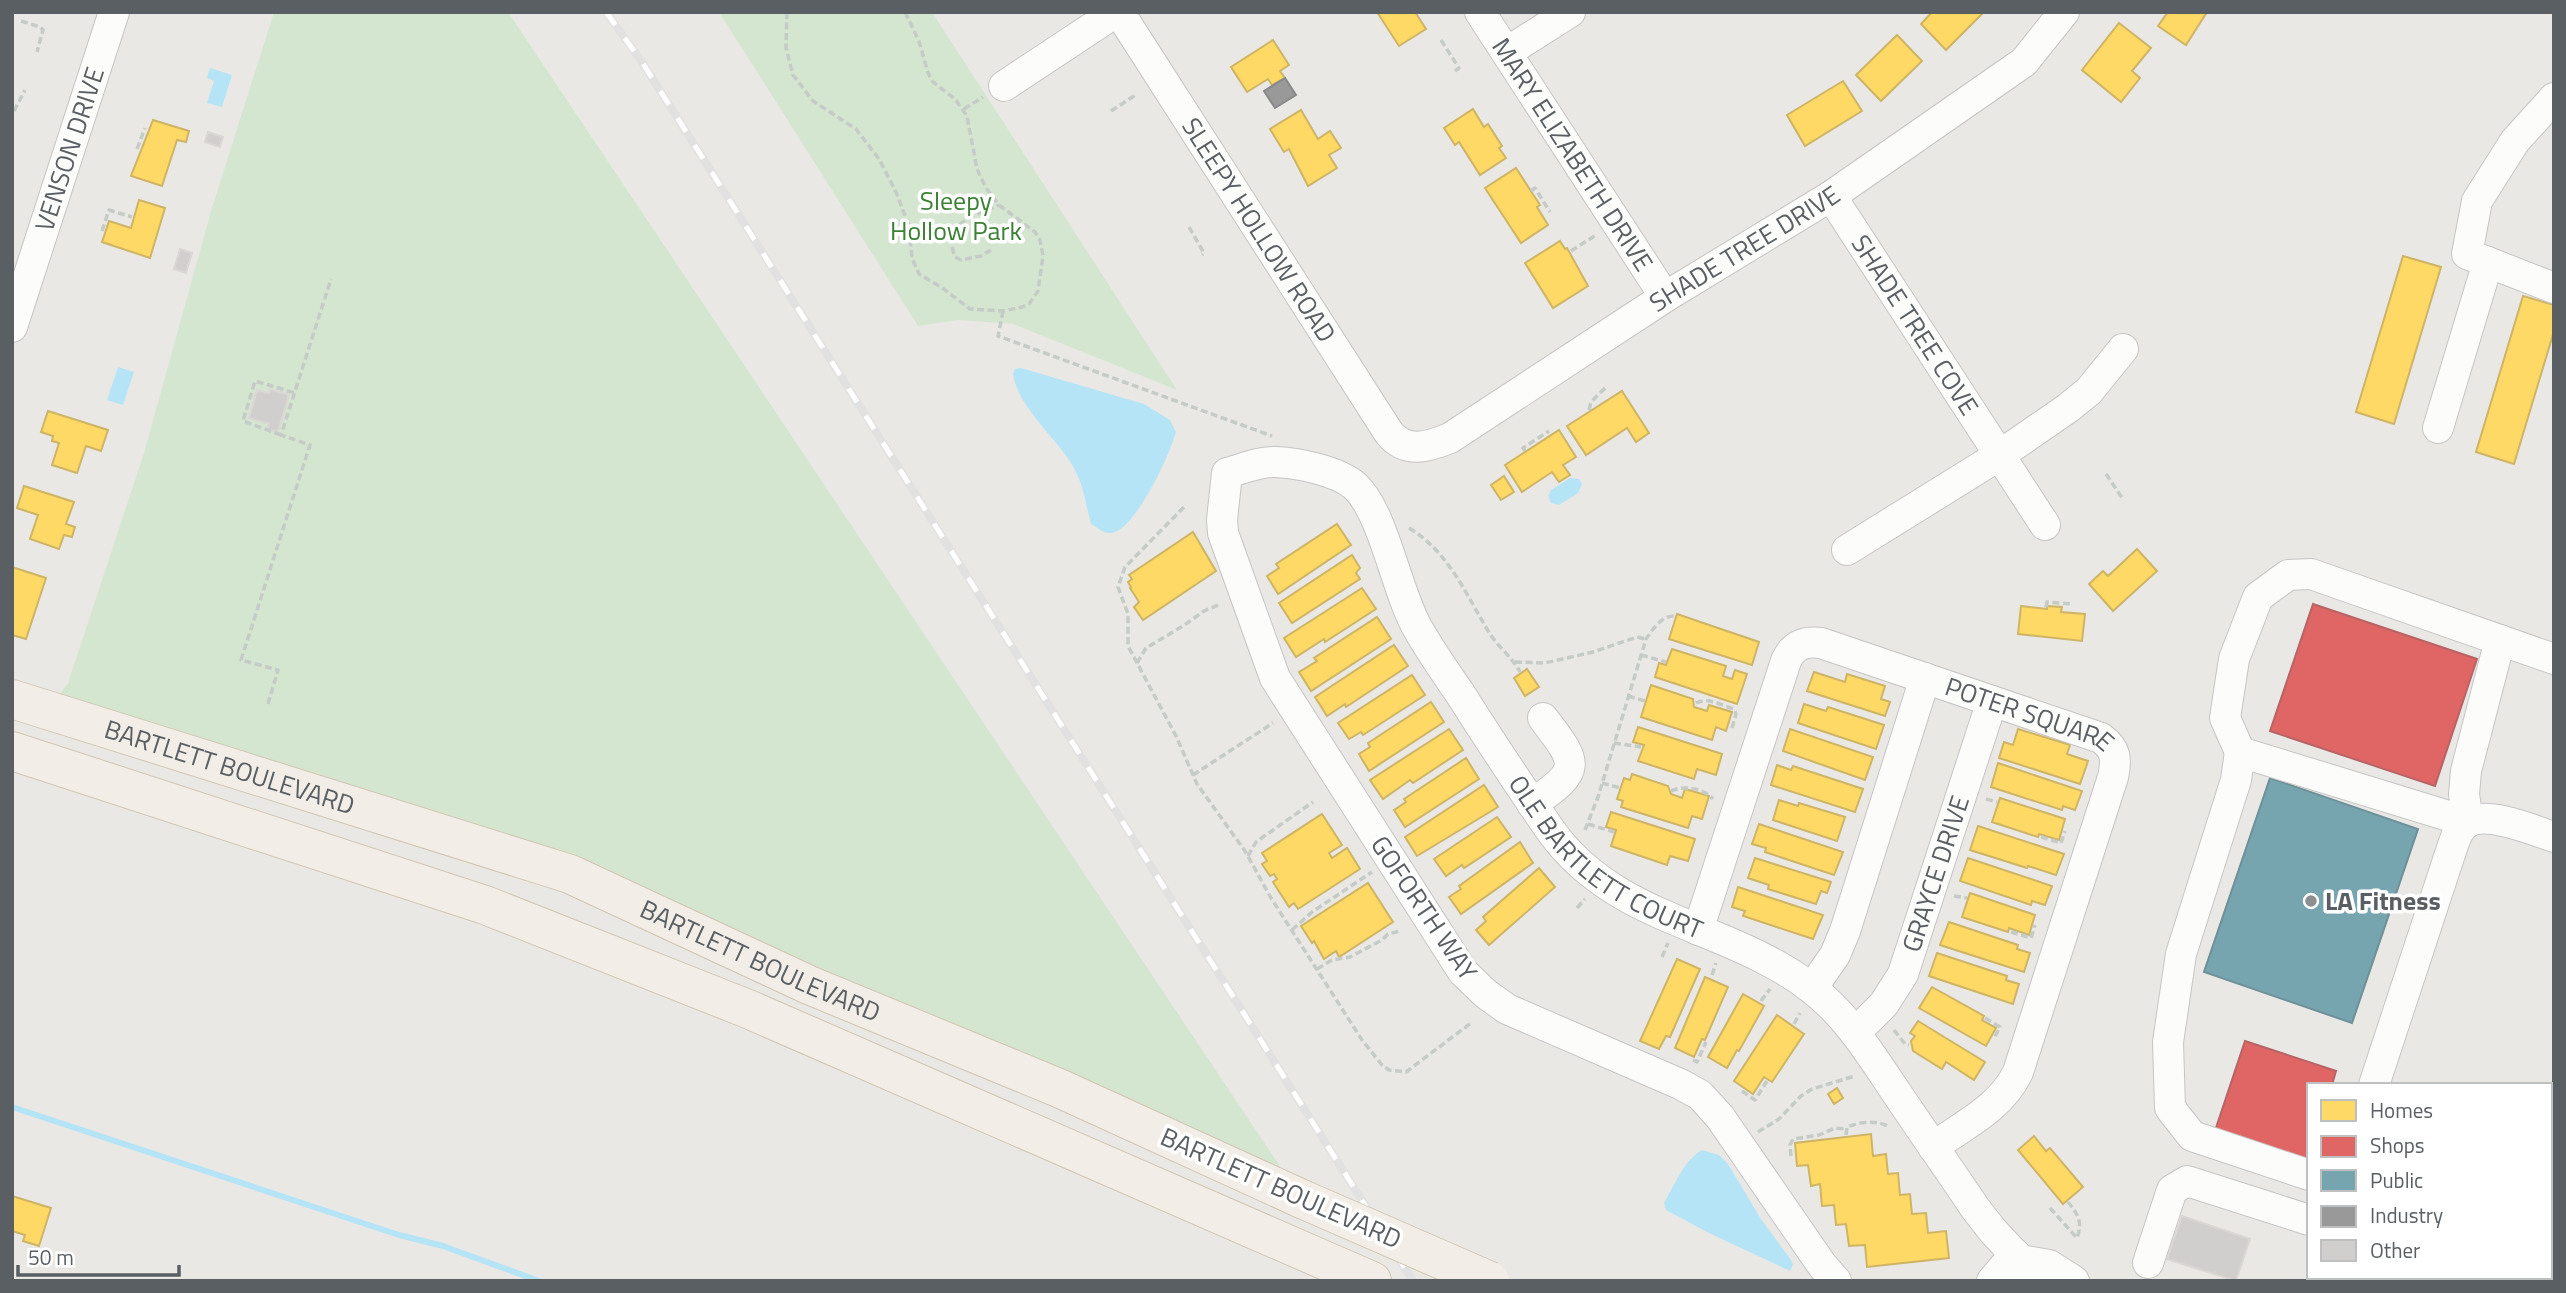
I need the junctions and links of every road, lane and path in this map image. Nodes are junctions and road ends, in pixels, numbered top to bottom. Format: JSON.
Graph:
{"nodes":[{"id":1,"x":114,"y":12,"type":"edge"},
{"id":2,"x":787,"y":12,"type":"edge"},
{"id":3,"x":905,"y":12,"type":"edge"},
{"id":4,"x":1118,"y":12,"type":"edge"},
{"id":5,"x":1479,"y":12,"type":"edge"},
{"id":6,"x":1570,"y":12,"type":"edge"},
{"id":7,"x":2064,"y":12,"type":"edge"},
{"id":8,"x":21,"y":21,"type":"dead end"},
{"id":9,"x":1441,"y":40,"type":"dead end"},
{"id":10,"x":37,"y":52,"type":"dead end"},
{"id":11,"x":1507,"y":52,"type":"junction"},
{"id":12,"x":1455,"y":71,"type":"dead end"},
{"id":13,"x":1004,"y":86,"type":"dead end"},
{"id":14,"x":25,"y":90,"type":"dead end"},
{"id":15,"x":1137,"y":94,"type":"dead end"},
{"id":16,"x":2554,"y":98,"type":"edge"},
{"id":17,"x":14,"y":111,"type":"edge"},
{"id":18,"x":1111,"y":111,"type":"dead end"},
{"id":19,"x":145,"y":128,"type":"dead end"},
{"id":20,"x":137,"y":149,"type":"dead end"},
{"id":21,"x":1531,"y":191,"type":"dead end"},
{"id":22,"x":1831,"y":196,"type":"junction"},
{"id":23,"x":999,"y":205,"type":"junction"},
{"id":24,"x":1550,"y":212,"type":"dead end"},
{"id":25,"x":132,"y":217,"type":"dead end"},
{"id":26,"x":1189,"y":227,"type":"dead end"},
{"id":27,"x":102,"y":231,"type":"dead end"},
{"id":28,"x":1596,"y":235,"type":"dead end"},
{"id":29,"x":992,"y":250,"type":"dead end"},
{"id":30,"x":1571,"y":251,"type":"dead end"},
{"id":31,"x":1202,"y":255,"type":"dead end"},
{"id":32,"x":2478,"y":258,"type":"junction"},
{"id":33,"x":331,"y":279,"type":"dead end"},
{"id":34,"x":2554,"y":288,"type":"edge"},
{"id":35,"x":1665,"y":297,"type":"junction"},
{"id":36,"x":12,"y":327,"type":"edge"},
{"id":37,"x":2123,"y":349,"type":"dead end"},
{"id":38,"x":1606,"y":387,"type":"dead end"},
{"id":39,"x":295,"y":393,"type":"junction"},
{"id":40,"x":1590,"y":410,"type":"dead end"},
{"id":41,"x":2438,"y":428,"type":"dead end"},
{"id":42,"x":1549,"y":431,"type":"dead end"},
{"id":43,"x":281,"y":435,"type":"junction"},
{"id":44,"x":1402,"y":445,"type":"joint"},
{"id":45,"x":1525,"y":451,"type":"dead end"},
{"id":46,"x":2000,"y":455,"type":"junction"},
{"id":47,"x":1227,"y":473,"type":"joint"},
{"id":48,"x":2106,"y":474,"type":"dead end"},
{"id":49,"x":2123,"y":499,"type":"dead end"},
{"id":50,"x":1184,"y":507,"type":"dead end"},
{"id":51,"x":2045,"y":525,"type":"dead end"},
{"id":52,"x":1847,"y":550,"type":"dead end"},
{"id":53,"x":1224,"y":603,"type":"dead end"},
{"id":54,"x":2073,"y":604,"type":"dead end"},
{"id":55,"x":2046,"y":607,"type":"dead end"},
{"id":56,"x":1674,"y":616,"type":"dead end"},
{"id":57,"x":1646,"y":639,"type":"junction"},
{"id":58,"x":2500,"y":640,"type":"junction"},
{"id":59,"x":1641,"y":654,"type":"junction"},
{"id":60,"x":2554,"y":659,"type":"edge"},
{"id":61,"x":1515,"y":662,"type":"dead end"},
{"id":62,"x":1666,"y":662,"type":"dead end"},
{"id":63,"x":1137,"y":663,"type":"junction"},
{"id":64,"x":1925,"y":678,"type":"junction"},
{"id":65,"x":1628,"y":696,"type":"junction"},
{"id":66,"x":12,"y":699,"type":"edge"},
{"id":67,"x":1645,"y":701,"type":"dead end"},
{"id":68,"x":1992,"y":701,"type":"junction"},
{"id":69,"x":1696,"y":703,"type":"dead end"},
{"id":70,"x":268,"y":704,"type":"dead end"},
{"id":71,"x":1283,"y":716,"type":"dead end"},
{"id":72,"x":1543,"y":718,"type":"dead end"},
{"id":73,"x":1732,"y":728,"type":"dead end"},
{"id":74,"x":1614,"y":743,"type":"junction"},
{"id":75,"x":1641,"y":747,"type":"dead end"},
{"id":76,"x":12,"y":751,"type":"edge"},
{"id":77,"x":2240,"y":752,"type":"junction"},
{"id":78,"x":1193,"y":775,"type":"junction"},
{"id":79,"x":1602,"y":783,"type":"junction"},
{"id":80,"x":1619,"y":788,"type":"dead end"},
{"id":81,"x":1671,"y":791,"type":"dead end"},
{"id":82,"x":1313,"y":802,"type":"dead end"},
{"id":83,"x":1532,"y":804,"type":"junction"},
{"id":84,"x":1710,"y":808,"type":"dead end"},
{"id":85,"x":2468,"y":822,"type":"junction"},
{"id":86,"x":1588,"y":824,"type":"junction"},
{"id":87,"x":2065,"y":831,"type":"dead end"},
{"id":88,"x":1614,"y":832,"type":"dead end"},
{"id":89,"x":2041,"y":837,"type":"dead end"},
{"id":90,"x":2554,"y":837,"type":"edge"},
{"id":91,"x":1580,"y":838,"type":"dead end"},
{"id":92,"x":1248,"y":856,"type":"junction"},
{"id":93,"x":1381,"y":868,"type":"dead end"},
{"id":94,"x":2035,"y":925,"type":"dead end"},
{"id":95,"x":1292,"y":930,"type":"junction"},
{"id":96,"x":1698,"y":930,"type":"junction"},
{"id":97,"x":1400,"y":931,"type":"dead end"},
{"id":98,"x":2011,"y":932,"type":"dead end"},
{"id":99,"x":1317,"y":969,"type":"junction"},
{"id":100,"x":1812,"y":989,"type":"junction"},
{"id":101,"x":1985,"y":1018,"type":"dead end"},
{"id":102,"x":1471,"y":1023,"type":"dead end"},
{"id":103,"x":1892,"y":1028,"type":"dead end"},
{"id":104,"x":1855,"y":1032,"type":"junction"},
{"id":105,"x":1994,"y":1038,"type":"dead end"},
{"id":106,"x":1706,"y":1042,"type":"dead end"},
{"id":107,"x":1909,"y":1045,"type":"dead end"},
{"id":108,"x":1690,"y":1059,"type":"dead end"},
{"id":109,"x":1876,"y":1062,"type":"junction"},
{"id":110,"x":1766,"y":1081,"type":"dead end"},
{"id":111,"x":2375,"y":1083,"type":"edge"},
{"id":112,"x":1741,"y":1091,"type":"dead end"},
{"id":113,"x":1894,"y":1126,"type":"dead end"},
{"id":114,"x":1738,"y":1143,"type":"junction"},
{"id":115,"x":1933,"y":1147,"type":"junction"},
{"id":116,"x":1791,"y":1156,"type":"dead end"},
{"id":117,"x":2307,"y":1174,"type":"edge"},
{"id":118,"x":2068,"y":1202,"type":"dead end"},
{"id":119,"x":2050,"y":1208,"type":"dead end"},
{"id":120,"x":2307,"y":1219,"type":"edge"},
{"id":121,"x":2148,"y":1263,"type":"dead end"},
{"id":122,"x":2021,"y":1265,"type":"edge"},
{"id":123,"x":1359,"y":1275,"type":"edge"},
{"id":124,"x":1490,"y":1281,"type":"edge"},
{"id":125,"x":1836,"y":1281,"type":"edge"},
{"id":126,"x":1992,"y":1281,"type":"edge"},
{"id":127,"x":2074,"y":1281,"type":"edge"}],
"edges":[{"from":1,"to":36,"type":"street","name":"VENSON DRIVE"},
{"from":2,"to":23,"type":"path"},
{"from":3,"to":23,"type":"path"},
{"from":4,"to":13,"type":"street"},
{"from":4,"to":44,"type":"street","name":"SLEEPY HOLLOW ROAD"},
{"from":5,"to":11,"type":"street","name":"MARY ELIZABETH DRIVE"},
{"from":6,"to":11,"type":"street"},
{"from":7,"to":22,"type":"street","name":"SHADE TREE DRIVE"},
{"from":8,"to":10,"type":"path"},
{"from":9,"to":12,"type":"path"},
{"from":11,"to":35,"type":"street","name":"MARY ELIZABETH DRIVE"},
{"from":14,"to":17,"type":"path"},
{"from":15,"to":18,"type":"path"},
{"from":16,"to":32,"type":"street"},
{"from":19,"to":20,"type":"path"},
{"from":21,"to":24,"type":"path"},
{"from":22,"to":35,"type":"street","name":"SHADE TREE DRIVE"},
{"from":22,"to":46,"type":"street","name":"SHADE TREE COVE"},
{"from":23,"to":29,"type":"path"},
{"from":25,"to":27,"type":"path"},
{"from":26,"to":31,"type":"path"},
{"from":28,"to":30,"type":"path"},
{"from":32,"to":34,"type":"street"},
{"from":32,"to":41,"type":"street"},
{"from":33,"to":39,"type":"path"},
{"from":35,"to":44,"type":"street","name":"SHADE TREE DRIVE"},
{"from":37,"to":46,"type":"street"},
{"from":38,"to":40,"type":"path"},
{"from":39,"to":43,"type":"path"},
{"from":39,"to":43,"type":"path"},
{"from":42,"to":45,"type":"path"},
{"from":43,"to":70,"type":"path"},
{"from":46,"to":51,"type":"street","name":"SHADE TREE COVE"},
{"from":46,"to":52,"type":"street"},
{"from":47,"to":83,"type":"street","name":"OLE BARTLETT COURT"},
{"from":47,"to":114,"type":"street","name":"GOFORTH WAY"},
{"from":48,"to":49,"type":"path"},
{"from":50,"to":63,"type":"path"},
{"from":53,"to":63,"type":"path"},
{"from":54,"to":55,"type":"path"},
{"from":56,"to":57,"type":"path"},
{"from":57,"to":59,"type":"path"},
{"from":57,"to":61,"type":"path"},
{"from":58,"to":60,"type":"street"},
{"from":58,"to":77,"type":"street"},
{"from":58,"to":85,"type":"street"},
{"from":59,"to":62,"type":"path"},
{"from":59,"to":65,"type":"path"},
{"from":63,"to":78,"type":"path"},
{"from":64,"to":68,"type":"street","name":"POTER SQUARE"},
{"from":64,"to":96,"type":"street","name":"POTER SQUARE"},
{"from":64,"to":100,"type":"street"},
{"from":65,"to":67,"type":"path"},
{"from":65,"to":74,"type":"path"},
{"from":66,"to":124,"type":"main road","name":"BARTLETT BOULEVARD","bridge":true},
{"from":68,"to":104,"type":"street","name":"GRAYCE DRIVE"},
{"from":68,"to":115,"type":"street","name":"POTER SQUARE"},
{"from":69,"to":73,"type":"path"},
{"from":71,"to":78,"type":"path"},
{"from":72,"to":83,"type":"street"},
{"from":74,"to":75,"type":"path"},
{"from":74,"to":79,"type":"path"},
{"from":76,"to":123,"type":"main road","name":"BARTLETT BOULEVARD"},
{"from":77,"to":85,"type":"street"},
{"from":77,"to":117,"type":"street"},
{"from":78,"to":92,"type":"path"},
{"from":79,"to":80,"type":"path"},
{"from":79,"to":86,"type":"path"},
{"from":81,"to":84,"type":"path"},
{"from":82,"to":92,"type":"path"},
{"from":83,"to":96,"type":"street","name":"OLE BARTLETT COURT"},
{"from":85,"to":90,"type":"street"},
{"from":85,"to":111,"type":"street"},
{"from":86,"to":88,"type":"path"},
{"from":86,"to":91,"type":"path"},
{"from":87,"to":89,"type":"path"},
{"from":92,"to":95,"type":"path"},
{"from":93,"to":95,"type":"path"},
{"from":94,"to":98,"type":"path"},
{"from":95,"to":99,"type":"path"},
{"from":96,"to":100,"type":"street","name":"OLE BARTLETT COURT"},
{"from":97,"to":99,"type":"path"},
{"from":99,"to":102,"type":"path"},
{"from":100,"to":104,"type":"street","name":"OLE BARTLETT COURT"},
{"from":101,"to":105,"type":"path"},
{"from":103,"to":107,"type":"path"},
{"from":104,"to":109,"type":"street","name":"OLE BARTLETT COURT"},
{"from":106,"to":108,"type":"path"},
{"from":109,"to":114,"type":"path"},
{"from":109,"to":115,"type":"street","name":"OLE BARTLETT COURT"},
{"from":110,"to":112,"type":"path"},
{"from":113,"to":116,"type":"path"},
{"from":114,"to":125,"type":"street","name":"GOFORTH WAY"},
{"from":115,"to":122,"type":"street","name":"OLE BARTLETT COURT"},
{"from":118,"to":119,"type":"path"},
{"from":120,"to":121,"type":"street"},
{"from":122,"to":126,"type":"street"},
{"from":122,"to":127,"type":"street"}]}
